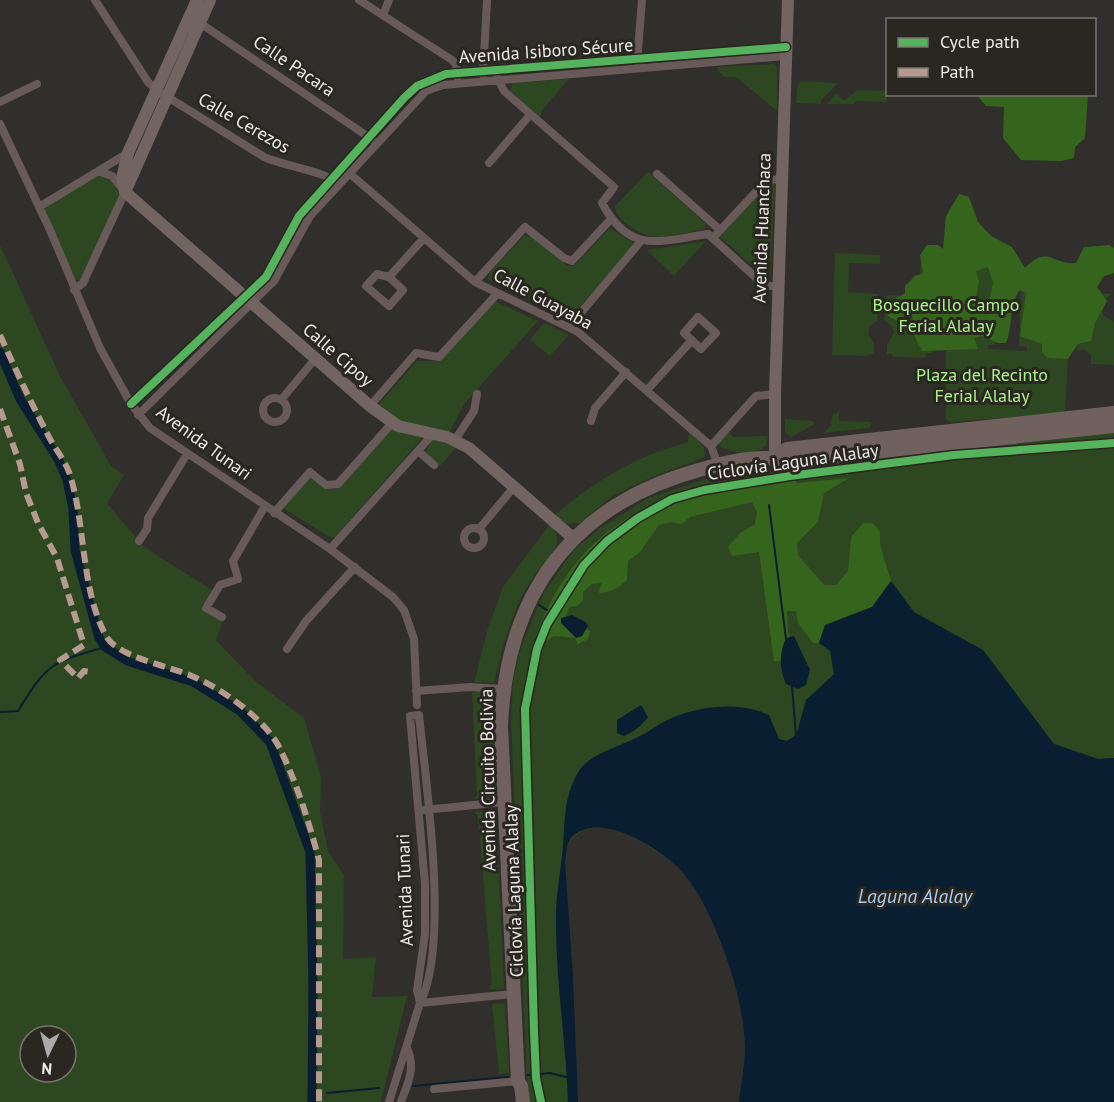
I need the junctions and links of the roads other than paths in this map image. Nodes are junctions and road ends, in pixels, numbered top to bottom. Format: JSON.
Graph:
{"nodes":[{"id":1,"x":95,"y":0,"type":"edge"},
{"id":2,"x":197,"y":0,"type":"edge"},
{"id":3,"x":210,"y":0,"type":"edge"},
{"id":4,"x":359,"y":0,"type":"edge"},
{"id":5,"x":389,"y":0,"type":"edge"},
{"id":6,"x":487,"y":0,"type":"edge"},
{"id":7,"x":642,"y":0,"type":"edge"},
{"id":8,"x":788,"y":0,"type":"edge"},
{"id":9,"x":382,"y":15,"type":"junction"},
{"id":10,"x":195,"y":19,"type":"junction"},
{"id":11,"x":786,"y":52,"type":"junction"},
{"id":12,"x":637,"y":59,"type":"junction"},
{"id":13,"x":637,"y":70,"type":"junction"},
{"id":14,"x":457,"y":73,"type":"junction"},
{"id":15,"x":497,"y":75,"type":"junction"},
{"id":16,"x":483,"y":76,"type":"junction"},
{"id":17,"x":458,"y":83,"type":"junction"},
{"id":18,"x":37,"y":84,"type":"dead end"},
{"id":19,"x":162,"y":94,"type":"junction"},
{"id":20,"x":0,"y":102,"type":"edge"},
{"id":21,"x":530,"y":115,"type":"junction"},
{"id":22,"x":0,"y":124,"type":"edge"},
{"id":23,"x":369,"y":137,"type":"junction"},
{"id":24,"x":378,"y":144,"type":"junction"},
{"id":25,"x":128,"y":153,"type":"junction"},
{"id":26,"x":489,"y":163,"type":"dead end"},
{"id":27,"x":98,"y":171,"type":"junction"},
{"id":28,"x":347,"y":171,"type":"junction"},
{"id":29,"x":657,"y":174,"type":"dead end"},
{"id":30,"x":782,"y":179,"type":"junction"},
{"id":31,"x":337,"y":182,"type":"junction"},
{"id":32,"x":125,"y":192,"type":"junction"},
{"id":33,"x":39,"y":207,"type":"junction"},
{"id":34,"x":611,"y":219,"type":"junction"},
{"id":35,"x":720,"y":230,"type":"junction"},
{"id":36,"x":424,"y":238,"type":"junction"},
{"id":37,"x":713,"y":238,"type":"junction"},
{"id":38,"x":641,"y":241,"type":"junction"},
{"id":39,"x":389,"y":277,"type":"dead end"},
{"id":40,"x":475,"y":282,"type":"junction"},
{"id":41,"x":778,"y":287,"type":"junction"},
{"id":42,"x":74,"y":290,"type":"junction"},
{"id":43,"x":497,"y":294,"type":"junction"},
{"id":44,"x":248,"y":301,"type":"junction"},
{"id":45,"x":569,"y":327,"type":"junction"},
{"id":46,"x":692,"y":340,"type":"dead end"},
{"id":47,"x":315,"y":359,"type":"junction"},
{"id":48,"x":626,"y":372,"type":"junction"},
{"id":49,"x":647,"y":390,"type":"junction"},
{"id":50,"x":477,"y":394,"type":"dead end"},
{"id":51,"x":775,"y":394,"type":"junction"},
{"id":52,"x":281,"y":400,"type":"dead end"},
{"id":53,"x":131,"y":404,"type":"junction"},
{"id":54,"x":370,"y":406,"type":"junction"},
{"id":55,"x":1114,"y":413,"type":"edge"},
{"id":56,"x":138,"y":415,"type":"junction"},
{"id":57,"x":591,"y":421,"type":"dead end"},
{"id":58,"x":392,"y":423,"type":"junction"},
{"id":59,"x":1114,"y":426,"type":"edge"},
{"id":60,"x":433,"y":434,"type":"junction"},
{"id":61,"x":455,"y":440,"type":"junction"},
{"id":62,"x":711,"y":446,"type":"junction"},
{"id":63,"x":418,"y":451,"type":"junction"},
{"id":64,"x":187,"y":454,"type":"junction"},
{"id":65,"x":775,"y":457,"type":"junction"},
{"id":66,"x":434,"y":465,"type":"dead end"},
{"id":67,"x":718,"y":465,"type":"junction"},
{"id":68,"x":513,"y":488,"type":"junction"},
{"id":69,"x":266,"y":506,"type":"junction"},
{"id":70,"x":274,"y":513,"type":"junction"},
{"id":71,"x":479,"y":529,"type":"dead end"},
{"id":72,"x":573,"y":538,"type":"junction"},
{"id":73,"x":139,"y":541,"type":"dead end"},
{"id":74,"x":330,"y":549,"type":"junction"},
{"id":75,"x":355,"y":567,"type":"junction"},
{"id":76,"x":222,"y":617,"type":"dead end"},
{"id":77,"x":287,"y":649,"type":"dead end"},
{"id":78,"x":503,"y":689,"type":"junction"},
{"id":79,"x":416,"y":692,"type":"junction"},
{"id":80,"x":417,"y":705,"type":"dead end"},
{"id":81,"x":504,"y":802,"type":"junction"},
{"id":82,"x":418,"y":810,"type":"junction"},
{"id":83,"x":428,"y":810,"type":"junction"},
{"id":84,"x":513,"y":994,"type":"junction"},
{"id":85,"x":420,"y":1003,"type":"junction"},
{"id":86,"x":407,"y":1048,"type":"junction"},
{"id":87,"x":518,"y":1080,"type":"junction"},
{"id":88,"x":434,"y":1089,"type":"dead end"},
{"id":89,"x":388,"y":1102,"type":"edge"},
{"id":90,"x":400,"y":1102,"type":"edge"},
{"id":91,"x":514,"y":1102,"type":"edge"},
{"id":92,"x":523,"y":1102,"type":"edge"}],
"edges":[{"from":1,"to":19,"type":"street","name":"Calle Cerezos"},
{"from":2,"to":10,"type":"main road"},
{"from":3,"to":10,"type":"main road"},
{"from":4,"to":9,"type":"street"},
{"from":5,"to":9,"type":"street"},
{"from":6,"to":16,"type":"street"},
{"from":7,"to":12,"type":"street"},
{"from":8,"to":11,"type":"main road","name":"Avenida Huanchaca"},
{"from":9,"to":14,"type":"street"},
{"from":10,"to":19,"type":"main road"},
{"from":10,"to":23,"type":"street","name":"Calle Pacara"},
{"from":11,"to":12,"type":"street","name":"Avenida Isiboro Sécure"},
{"from":11,"to":13,"type":"street","name":"Avenida Isiboro Sécure"},
{"from":11,"to":30,"type":"main road","name":"Avenida Huanchaca"},
{"from":12,"to":13,"type":"street"},
{"from":12,"to":15,"type":"street","name":"Avenida Isiboro Sécure"},
{"from":13,"to":15,"type":"street","name":"Avenida Isiboro Sécure"},
{"from":14,"to":16,"type":"street","name":"Avenida Isiboro Sécure"},
{"from":14,"to":17,"type":"street"},
{"from":14,"to":23,"type":"street","name":"Avenida Isiboro Sécure"},
{"from":15,"to":16,"type":"street","name":"Avenida Isiboro Sécure"},
{"from":15,"to":21,"type":"street"},
{"from":16,"to":17,"type":"street","name":"Avenida Isiboro Sécure"},
{"from":17,"to":24,"type":"street","name":"Avenida Isiboro Sécure"},
{"from":18,"to":20,"type":"street"},
{"from":19,"to":25,"type":"main road"},
{"from":19,"to":31,"type":"street","name":"Calle Cerezos"},
{"from":19,"to":32,"type":"main road"},
{"from":21,"to":26,"type":"street"},
{"from":21,"to":34,"type":"street"},
{"from":22,"to":33,"type":"street","name":"Avenida Tunari"},
{"from":23,"to":24,"type":"street","name":"Calle Pacara"},
{"from":23,"to":28,"type":"street","name":"Avenida Isiboro Sécure"},
{"from":24,"to":28,"type":"street","name":"Avenida Isiboro Sécure"},
{"from":25,"to":27,"type":"street"},
{"from":25,"to":32,"type":"main road"},
{"from":27,"to":32,"type":"street","name":"Calle Cipoy"},
{"from":27,"to":33,"type":"street"},
{"from":28,"to":31,"type":"street","name":"Avenida Isiboro Sécure"},
{"from":28,"to":36,"type":"street","name":"Calle Guayaba"},
{"from":29,"to":35,"type":"street"},
{"from":30,"to":35,"type":"street"},
{"from":30,"to":41,"type":"main road","name":"Avenida Huanchaca"},
{"from":31,"to":44,"type":"street","name":"Avenida Isiboro Sécure"},
{"from":32,"to":42,"type":"street"},
{"from":32,"to":44,"type":"main road","name":"Calle Cipoy"},
{"from":33,"to":42,"type":"street","name":"Avenida Tunari"},
{"from":34,"to":38,"type":"street"},
{"from":34,"to":40,"type":"street"},
{"from":35,"to":37,"type":"street"},
{"from":36,"to":39,"type":"street"},
{"from":36,"to":40,"type":"street","name":"Calle Guayaba"},
{"from":37,"to":38,"type":"street"},
{"from":37,"to":41,"type":"street"},
{"from":38,"to":45,"type":"street"},
{"from":40,"to":43,"type":"street","name":"Calle Guayaba"},
{"from":41,"to":51,"type":"main road","name":"Avenida Huanchaca"},
{"from":42,"to":53,"type":"street","name":"Avenida Tunari"},
{"from":43,"to":45,"type":"street","name":"Calle Guayaba"},
{"from":43,"to":54,"type":"street"},
{"from":44,"to":47,"type":"main road","name":"Calle Cipoy"},
{"from":44,"to":53,"type":"street","name":"Avenida Isiboro Sécure"},
{"from":44,"to":56,"type":"street","name":"Avenida Isiboro Sécure"},
{"from":45,"to":48,"type":"street","name":"Calle Guayaba"},
{"from":46,"to":49,"type":"street"},
{"from":47,"to":52,"type":"street"},
{"from":47,"to":54,"type":"main road","name":"Calle Cipoy"},
{"from":48,"to":49,"type":"street","name":"Calle Guayaba"},
{"from":48,"to":57,"type":"street"},
{"from":49,"to":62,"type":"street","name":"Calle Guayaba"},
{"from":50,"to":61,"type":"street"},
{"from":51,"to":62,"type":"street"},
{"from":51,"to":65,"type":"main road","name":"Avenida Huanchaca"},
{"from":53,"to":56,"type":"street","name":"Avenida Tunari"},
{"from":54,"to":58,"type":"main road","name":"Calle Cipoy"},
{"from":55,"to":65,"type":"main road","name":"Avenida Circuito Bolivia"},
{"from":56,"to":64,"type":"street","name":"Avenida Tunari"},
{"from":58,"to":60,"type":"main road","name":"Calle Cipoy"},
{"from":58,"to":70,"type":"street"},
{"from":59,"to":65,"type":"main road","name":"Avenida Circuito Bolivia"},
{"from":60,"to":61,"type":"main road","name":"Calle Cipoy"},
{"from":60,"to":63,"type":"street"},
{"from":61,"to":68,"type":"main road","name":"Calle Cipoy"},
{"from":62,"to":67,"type":"street","name":"Calle Guayaba"},
{"from":63,"to":66,"type":"street"},
{"from":63,"to":74,"type":"street"},
{"from":64,"to":69,"type":"street","name":"Avenida Tunari"},
{"from":64,"to":73,"type":"street"},
{"from":65,"to":67,"type":"main road","name":"Avenida Circuito Bolivia"},
{"from":67,"to":72,"type":"main road","name":"Avenida Circuito Bolivia"},
{"from":68,"to":71,"type":"street"},
{"from":68,"to":72,"type":"main road","name":"Calle Cipoy"},
{"from":69,"to":70,"type":"street","name":"Avenida Tunari"},
{"from":69,"to":76,"type":"street"},
{"from":70,"to":74,"type":"street","name":"Avenida Tunari"},
{"from":72,"to":78,"type":"main road","name":"Avenida Circuito Bolivia"},
{"from":74,"to":75,"type":"street","name":"Avenida Tunari"},
{"from":75,"to":77,"type":"street"},
{"from":75,"to":79,"type":"street","name":"Avenida Tunari"},
{"from":78,"to":79,"type":"street"},
{"from":78,"to":81,"type":"main road","name":"Avenida Circuito Bolivia"},
{"from":79,"to":80,"type":"street","name":"Avenida Tunari"},
{"from":81,"to":83,"type":"street"},
{"from":81,"to":84,"type":"main road","name":"Avenida Circuito Bolivia"},
{"from":82,"to":83,"type":"street"},
{"from":82,"to":83,"type":"street","name":"Avenida Tunari"},
{"from":82,"to":85,"type":"street","name":"Avenida Tunari"},
{"from":83,"to":85,"type":"street","name":"Avenida Tunari"},
{"from":84,"to":85,"type":"street"},
{"from":84,"to":87,"type":"main road","name":"Avenida Circuito Bolivia"},
{"from":85,"to":86,"type":"street","name":"Avenida Tunari"},
{"from":86,"to":89,"type":"street","name":"Avenida Tunari"},
{"from":86,"to":90,"type":"street","name":"Avenida Tunari"},
{"from":87,"to":88,"type":"street"},
{"from":87,"to":91,"type":"main road","name":"Avenida Circuito Bolivia"},
{"from":87,"to":92,"type":"main road","name":"Avenida Circuito Bolivia"}]}
